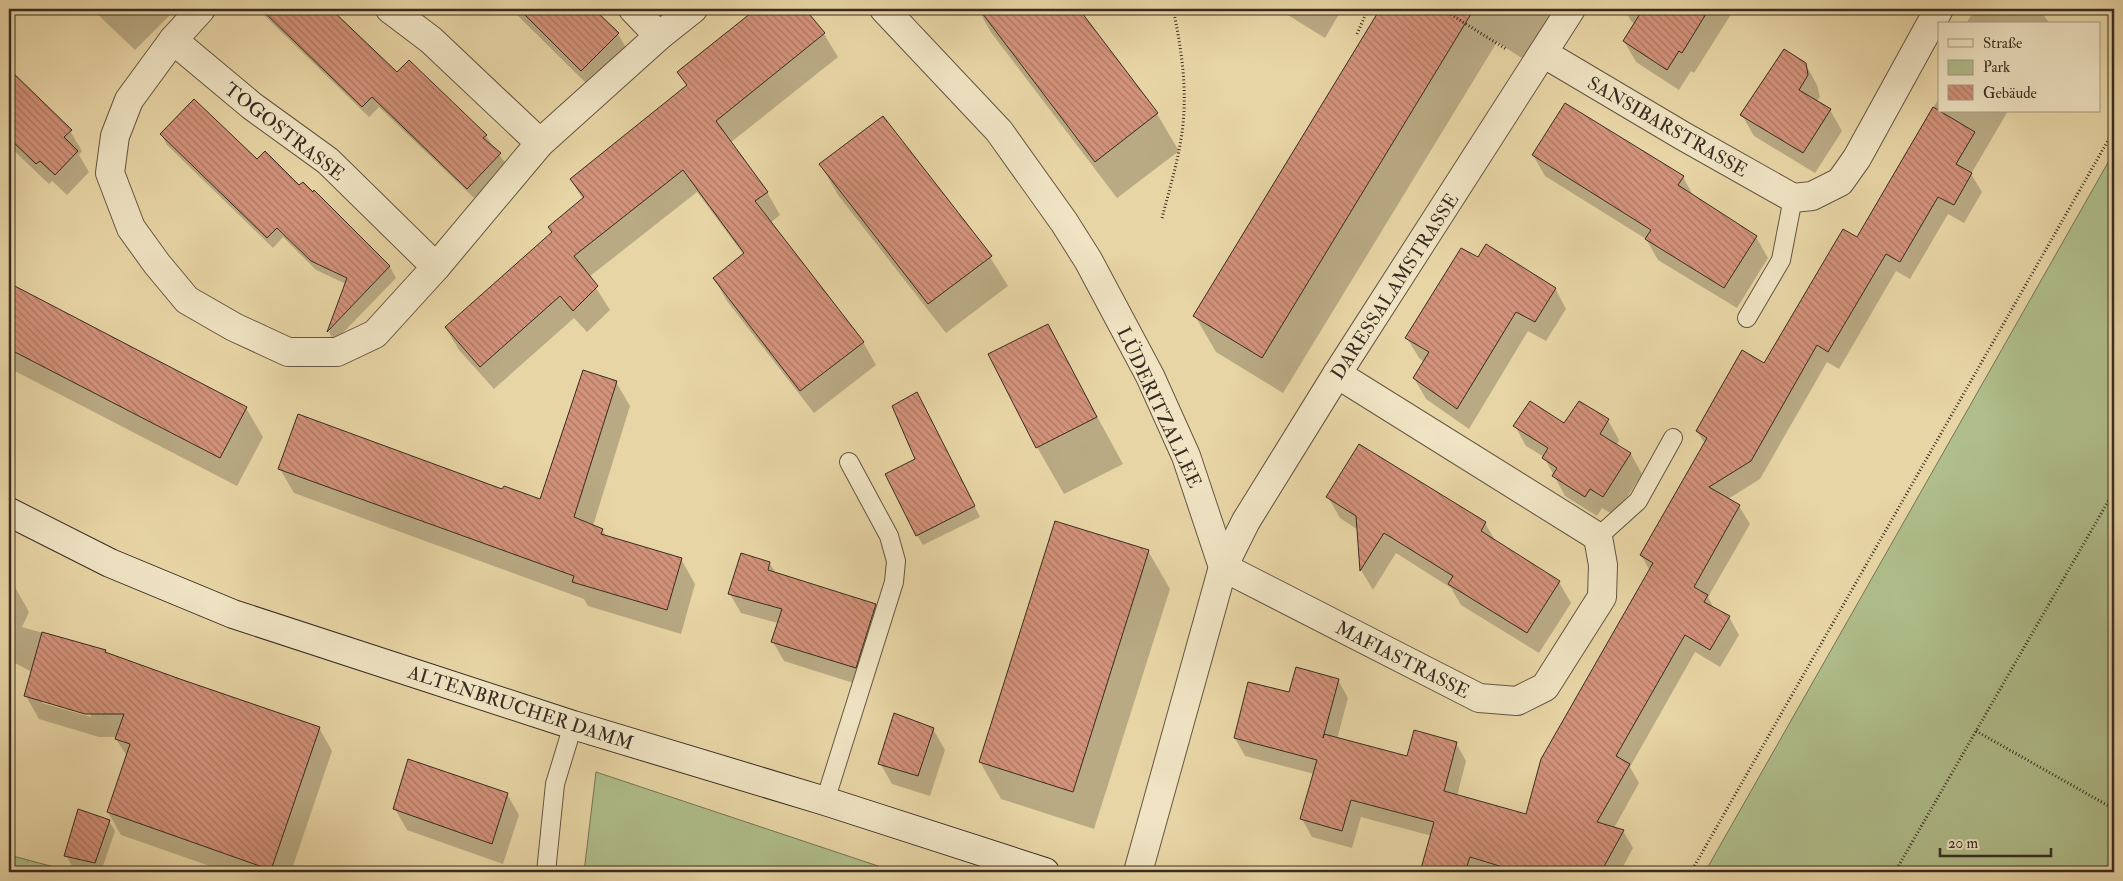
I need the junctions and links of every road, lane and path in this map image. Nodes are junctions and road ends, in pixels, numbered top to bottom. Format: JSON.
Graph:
{"nodes":[{"id":1,"x":201,"y":9,"type":"edge"},
{"id":2,"x":390,"y":9,"type":"edge"},
{"id":3,"x":632,"y":9,"type":"edge"},
{"id":4,"x":693,"y":9,"type":"edge"},
{"id":5,"x":884,"y":9,"type":"edge"},
{"id":6,"x":1173,"y":9,"type":"edge"},
{"id":7,"x":1368,"y":9,"type":"edge"},
{"id":8,"x":1442,"y":9,"type":"edge"},
{"id":9,"x":1571,"y":9,"type":"edge"},
{"id":10,"x":1939,"y":9,"type":"edge"},
{"id":11,"x":1357,"y":34,"type":"dead end"},
{"id":12,"x":658,"y":36,"type":"junction"},
{"id":13,"x":173,"y":40,"type":"junction"},
{"id":14,"x":1538,"y":60,"type":"junction"},
{"id":15,"x":2114,"y":130,"type":"edge"},
{"id":16,"x":540,"y":143,"type":"junction"},
{"id":17,"x":1793,"y":198,"type":"junction"},
{"id":18,"x":1162,"y":218,"type":"dead end"},
{"id":19,"x":436,"y":267,"type":"junction"},
{"id":20,"x":1747,"y":318,"type":"dead end"},
{"id":21,"x":1337,"y":374,"type":"junction"},
{"id":22,"x":1673,"y":438,"type":"dead end"},
{"id":23,"x":849,"y":462,"type":"dead end"},
{"id":24,"x":2114,"y":491,"type":"edge"},
{"id":25,"x":9,"y":512,"type":"edge"},
{"id":26,"x":1598,"y":537,"type":"junction"},
{"id":27,"x":1223,"y":567,"type":"junction"},
{"id":28,"x":573,"y":725,"type":"junction"},
{"id":29,"x":1976,"y":731,"type":"junction"},
{"id":30,"x":825,"y":801,"type":"junction"},
{"id":31,"x":2114,"y":809,"type":"edge"},
{"id":32,"x":546,"y":872,"type":"edge"},
{"id":33,"x":1045,"y":872,"type":"edge"},
{"id":34,"x":1138,"y":872,"type":"edge"},
{"id":35,"x":1691,"y":872,"type":"edge"},
{"id":36,"x":1895,"y":872,"type":"edge"}],
"edges":[{"from":1,"to":13,"type":"street"},
{"from":2,"to":16,"type":"street"},
{"from":3,"to":12,"type":"street"},
{"from":4,"to":12,"type":"street"},
{"from":5,"to":27,"type":"street","name":"LÜDERITZALLEE"},
{"from":6,"to":18,"type":"path"},
{"from":7,"to":11,"type":"path"},
{"from":8,"to":14,"type":"path"},
{"from":9,"to":14,"type":"street","name":"DARESSALAMSTRASSE"},
{"from":10,"to":17,"type":"street"},
{"from":12,"to":16,"type":"street"},
{"from":13,"to":19,"type":"street","name":"TOGOSTRASSE"},
{"from":13,"to":19,"type":"street"},
{"from":14,"to":17,"type":"street","name":"SANSIBARSTRASSE"},
{"from":14,"to":21,"type":"street","name":"DARESSALAMSTRASSE"},
{"from":15,"to":35,"type":"path"},
{"from":16,"to":19,"type":"street"},
{"from":17,"to":20,"type":"lane"},
{"from":21,"to":26,"type":"street"},
{"from":21,"to":27,"type":"street","name":"DARESSALAMSTRASSE"},
{"from":22,"to":26,"type":"lane"},
{"from":23,"to":30,"type":"lane"},
{"from":24,"to":29,"type":"path"},
{"from":25,"to":28,"type":"street","name":"ALTENBRUCHER DAMM"},
{"from":26,"to":27,"type":"street","name":"MAFIASTRASSE"},
{"from":27,"to":34,"type":"street"},
{"from":28,"to":30,"type":"street","name":"ALTENBRUCHER DAMM"},
{"from":28,"to":32,"type":"lane"},
{"from":29,"to":31,"type":"path"},
{"from":29,"to":36,"type":"path"},
{"from":30,"to":33,"type":"street","name":"ALTENBRUCHER DAMM"}]}
